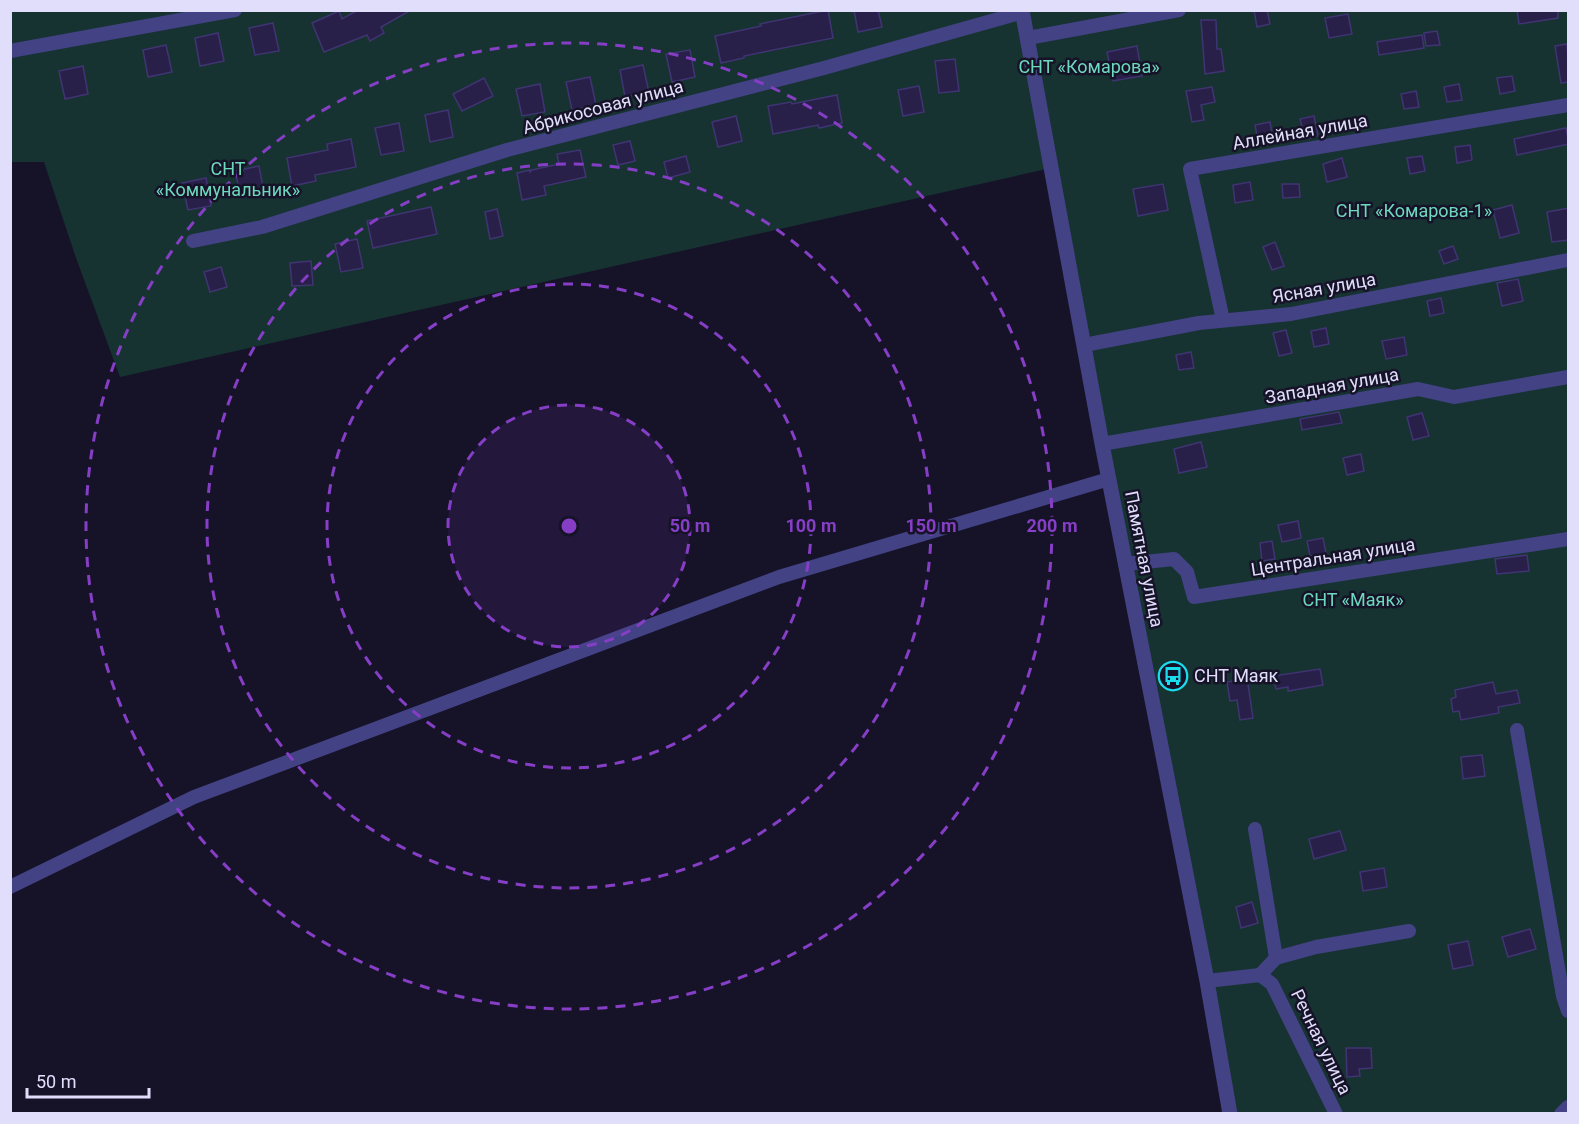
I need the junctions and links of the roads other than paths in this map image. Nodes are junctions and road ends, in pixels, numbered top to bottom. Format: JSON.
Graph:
{"nodes":[{"id":1,"x":235,"y":10,"type":"edge"},
{"id":2,"x":1179,"y":10,"type":"edge"},
{"id":3,"x":1023,"y":11,"type":"edge"},
{"id":4,"x":1160,"y":12,"type":"edge"},
{"id":5,"x":1028,"y":39,"type":"junction"},
{"id":6,"x":10,"y":51,"type":"edge"},
{"id":7,"x":1569,"y":105,"type":"edge"},
{"id":8,"x":193,"y":241,"type":"dead end"},
{"id":9,"x":1569,"y":260,"type":"edge"},
{"id":10,"x":1223,"y":321,"type":"junction"},
{"id":11,"x":1084,"y":345,"type":"junction"},
{"id":12,"x":1569,"y":377,"type":"edge"},
{"id":13,"x":1102,"y":444,"type":"junction"},
{"id":14,"x":1109,"y":479,"type":"junction"},
{"id":15,"x":1569,"y":539,"type":"edge"},
{"id":16,"x":1125,"y":564,"type":"junction"},
{"id":17,"x":1517,"y":730,"type":"dead end"},
{"id":18,"x":1255,"y":829,"type":"dead end"},
{"id":19,"x":10,"y":887,"type":"edge"},
{"id":20,"x":1409,"y":931,"type":"dead end"},
{"id":21,"x":1276,"y":958,"type":"junction"},
{"id":22,"x":1260,"y":975,"type":"junction"},
{"id":23,"x":1207,"y":981,"type":"junction"},
{"id":24,"x":1569,"y":1011,"type":"edge"},
{"id":25,"x":1569,"y":1107,"type":"edge"},
{"id":26,"x":1230,"y":1113,"type":"edge"},
{"id":27,"x":1336,"y":1113,"type":"edge"},
{"id":28,"x":1561,"y":1113,"type":"edge"}],
"edges":[{"from":1,"to":6,"type":"street"},
{"from":2,"to":4,"type":"street"},
{"from":3,"to":5,"type":"street","name":"Памятная улица"},
{"from":3,"to":8,"type":"street","name":"Абрикосовая улица"},
{"from":4,"to":5,"type":"street"},
{"from":5,"to":11,"type":"street","name":"Памятная улица"},
{"from":7,"to":10,"type":"street","name":"Аллейная улица"},
{"from":9,"to":10,"type":"street","name":"Ясная улица"},
{"from":10,"to":11,"type":"street","name":"Ясная улица"},
{"from":11,"to":13,"type":"street","name":"Памятная улица"},
{"from":12,"to":13,"type":"street","name":"Западная улица"},
{"from":13,"to":14,"type":"street","name":"Памятная улица"},
{"from":14,"to":16,"type":"street","name":"Памятная улица"},
{"from":14,"to":19,"type":"street"},
{"from":15,"to":16,"type":"street","name":"Центральная улица"},
{"from":16,"to":23,"type":"street","name":"Памятная улица"},
{"from":17,"to":24,"type":"street"},
{"from":18,"to":21,"type":"street"},
{"from":20,"to":21,"type":"street"},
{"from":21,"to":22,"type":"street"},
{"from":22,"to":23,"type":"street"},
{"from":22,"to":27,"type":"street","name":"Речная улица"},
{"from":23,"to":26,"type":"street","name":"Памятная улица"},
{"from":25,"to":28,"type":"street"}]}
